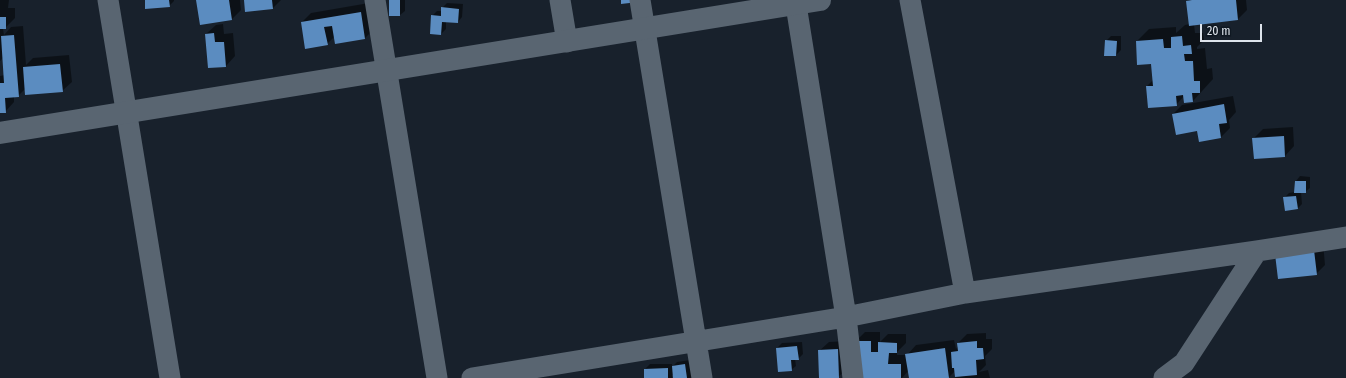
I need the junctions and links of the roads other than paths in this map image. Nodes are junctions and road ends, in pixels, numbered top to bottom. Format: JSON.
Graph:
{"nodes":[{"id":1,"x":108,"y":0,"type":"edge"},
{"id":2,"x":375,"y":0,"type":"edge"},
{"id":3,"x":560,"y":0,"type":"edge"},
{"id":4,"x":640,"y":0,"type":"edge"},
{"id":5,"x":820,"y":0,"type":"edge"},
{"id":6,"x":910,"y":0,"type":"edge"},
{"id":7,"x":796,"y":5,"type":"junction"},
{"id":8,"x":645,"y":29,"type":"junction"},
{"id":9,"x":567,"y":42,"type":"junction"},
{"id":10,"x":387,"y":71,"type":"junction"},
{"id":11,"x":126,"y":113,"type":"junction"},
{"id":12,"x":0,"y":134,"type":"edge"},
{"id":13,"x":1346,"y":237,"type":"edge"},
{"id":14,"x":1257,"y":251,"type":"junction"},
{"id":15,"x":965,"y":293,"type":"junction"},
{"id":16,"x":846,"y":317,"type":"junction"},
{"id":17,"x":696,"y":342,"type":"junction"},
{"id":18,"x":170,"y":378,"type":"edge"},
{"id":19,"x":437,"y":378,"type":"edge"},
{"id":20,"x":472,"y":378,"type":"edge"},
{"id":21,"x":702,"y":378,"type":"edge"},
{"id":22,"x":853,"y":378,"type":"edge"},
{"id":23,"x":1164,"y":378,"type":"edge"}],
"edges":[{"from":1,"to":11,"type":"street"},
{"from":2,"to":10,"type":"street"},
{"from":3,"to":9,"type":"street"},
{"from":4,"to":8,"type":"street"},
{"from":5,"to":7,"type":"street"},
{"from":6,"to":15,"type":"street"},
{"from":7,"to":8,"type":"street"},
{"from":7,"to":16,"type":"street"},
{"from":8,"to":9,"type":"street"},
{"from":8,"to":17,"type":"street"},
{"from":9,"to":10,"type":"street"},
{"from":10,"to":11,"type":"street"},
{"from":10,"to":19,"type":"street"},
{"from":11,"to":12,"type":"street"},
{"from":11,"to":18,"type":"street"},
{"from":13,"to":14,"type":"street"},
{"from":14,"to":15,"type":"street"},
{"from":14,"to":23,"type":"street"},
{"from":15,"to":16,"type":"street"},
{"from":16,"to":17,"type":"street"},
{"from":16,"to":22,"type":"street"},
{"from":17,"to":20,"type":"street"},
{"from":17,"to":21,"type":"street"}]}
